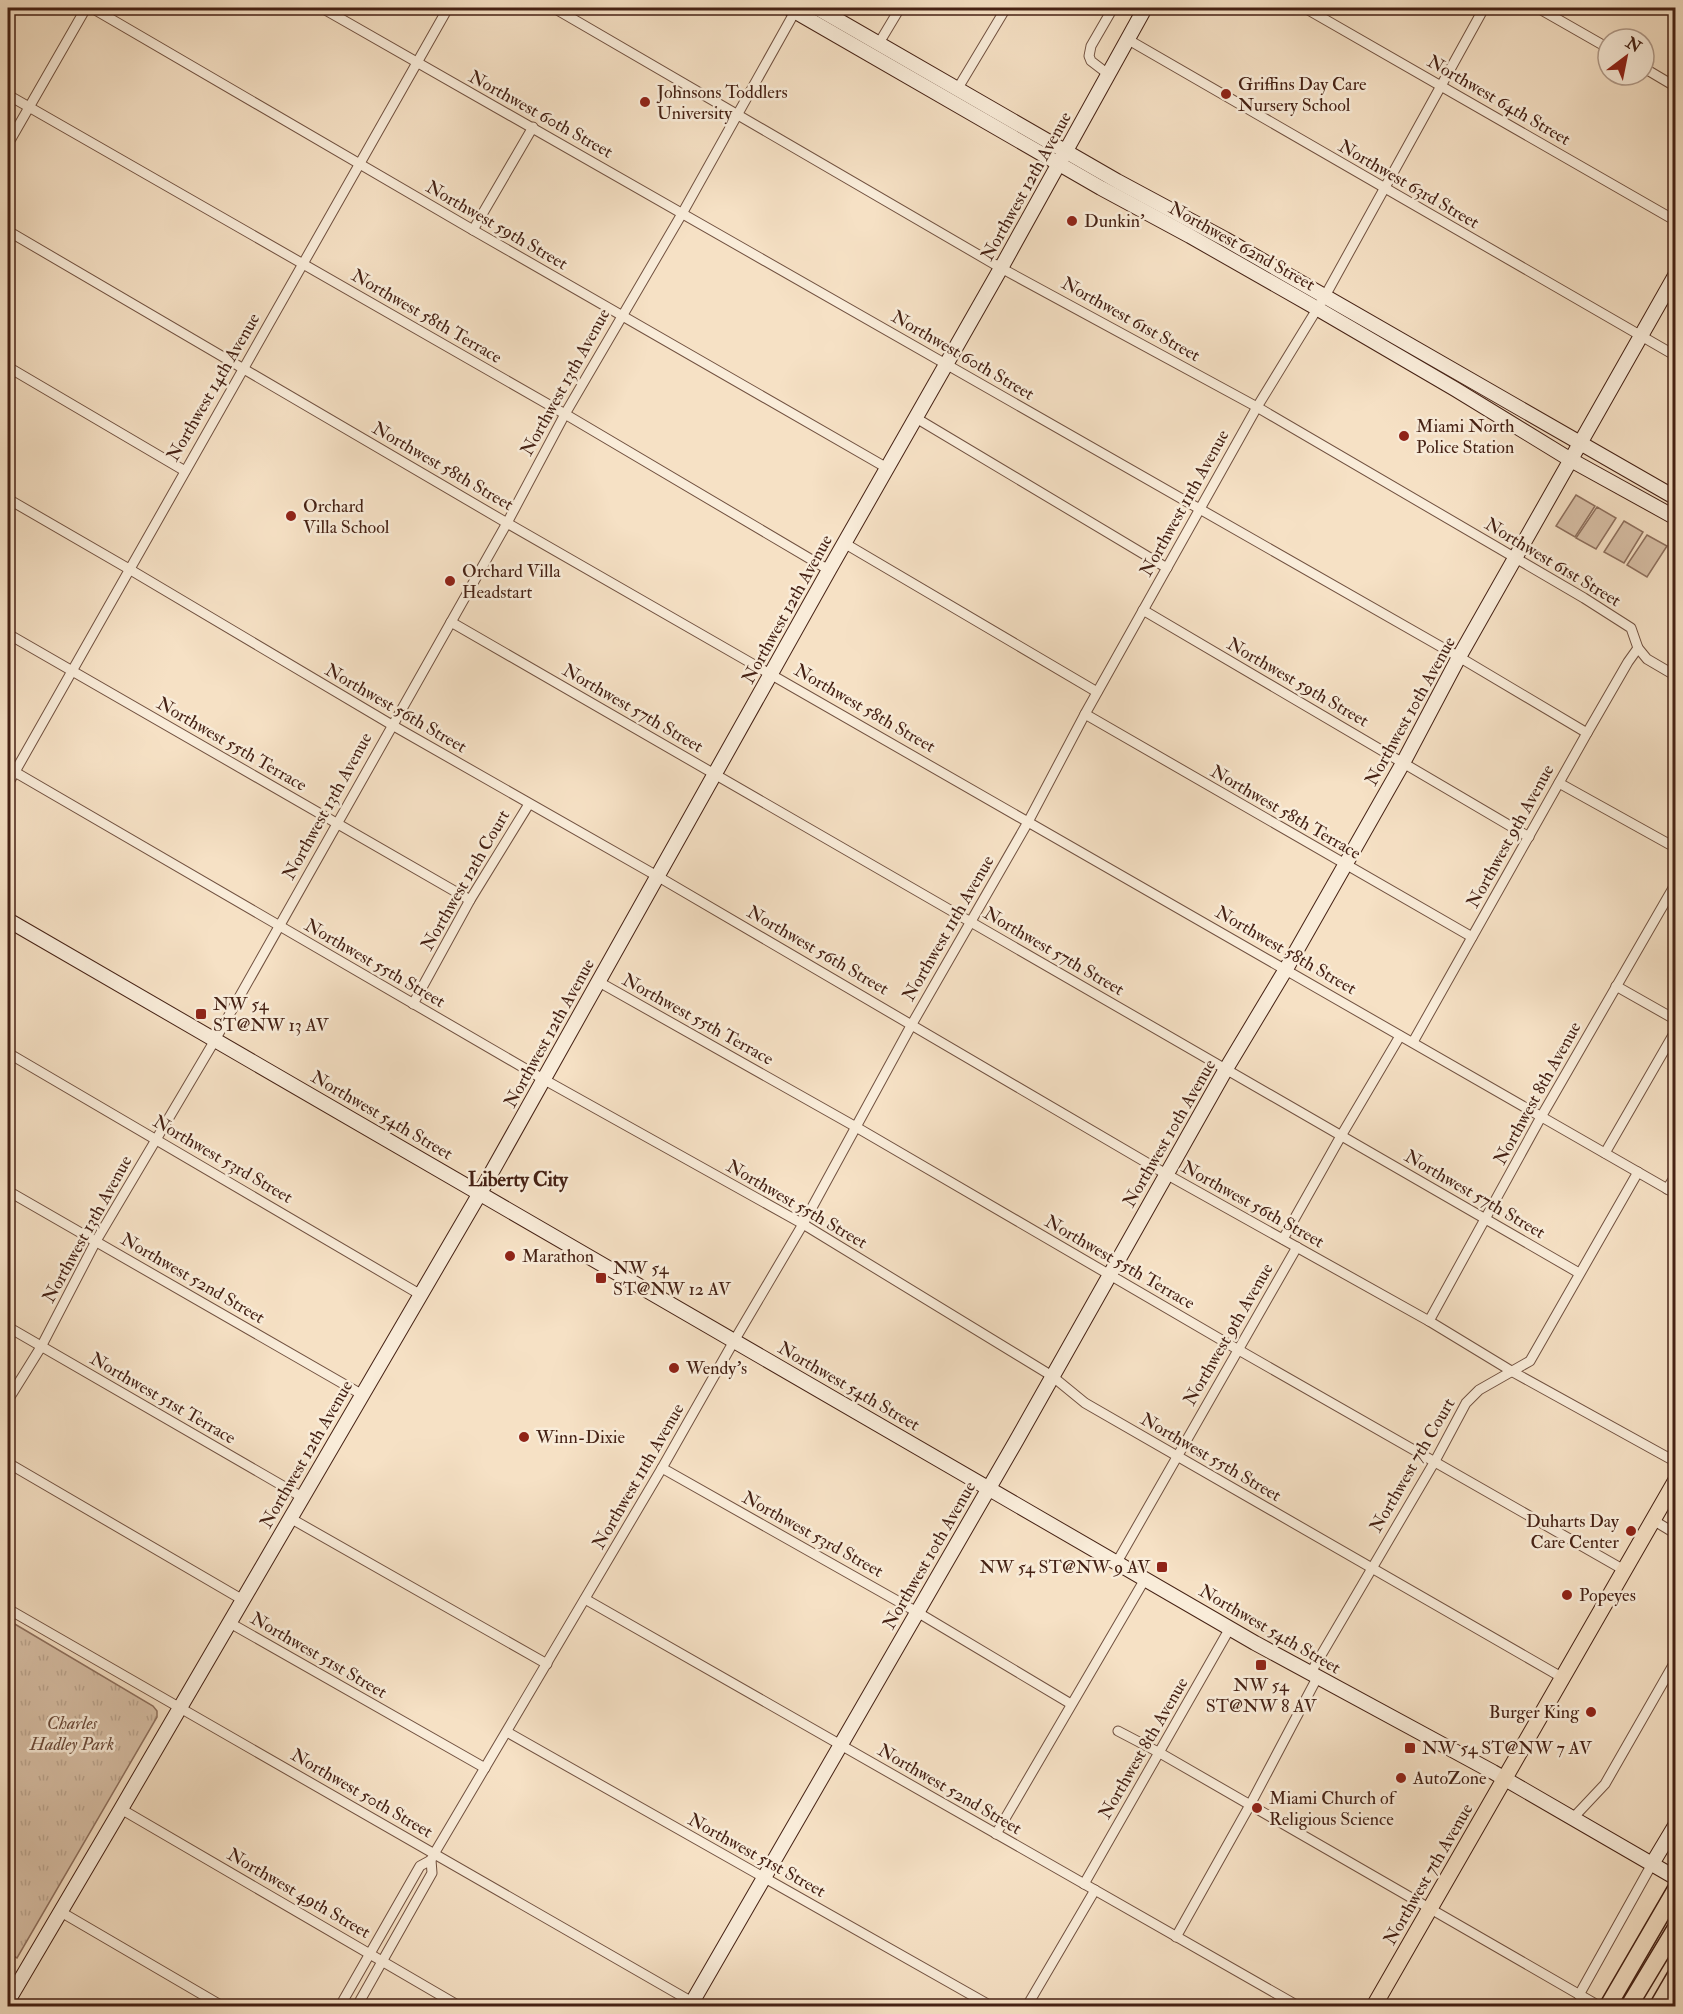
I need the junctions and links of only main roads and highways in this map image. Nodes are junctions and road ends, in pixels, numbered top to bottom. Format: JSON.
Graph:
{"nodes":[{"id":1,"x":817,"y":8,"type":"edge"},
{"id":2,"x":1145,"y":8,"type":"edge"},
{"id":3,"x":794,"y":9,"type":"edge"},
{"id":4,"x":1062,"y":156,"type":"junction"},
{"id":5,"x":1676,"y":274,"type":"edge"},
{"id":6,"x":1321,"y":303,"type":"junction"},
{"id":7,"x":1580,"y":444,"type":"junction"},
{"id":8,"x":1571,"y":460,"type":"junction"},
{"id":9,"x":1676,"y":498,"type":"edge"},
{"id":10,"x":1676,"y":518,"type":"edge"},
{"id":11,"x":8,"y":920,"type":"edge"},
{"id":12,"x":480,"y":1192,"type":"junction"},
{"id":13,"x":1676,"y":1480,"type":"edge"},
{"id":14,"x":989,"y":1488,"type":"junction"},
{"id":15,"x":1505,"y":1779,"type":"junction"},
{"id":16,"x":1676,"y":1824,"type":"edge"},
{"id":17,"x":1652,"y":1864,"type":"junction"},
{"id":18,"x":1676,"y":1878,"type":"edge"},
{"id":19,"x":1676,"y":1889,"type":"edge"},
{"id":20,"x":1676,"y":1928,"type":"edge"},
{"id":21,"x":1676,"y":1938,"type":"edge"},
{"id":22,"x":1676,"y":1975,"type":"edge"},
{"id":23,"x":1645,"y":1987,"type":"junction"},
{"id":24,"x":8,"y":2001,"type":"edge"},
{"id":25,"x":1661,"y":2002,"type":"edge"},
{"id":26,"x":694,"y":2005,"type":"edge"},
{"id":27,"x":1374,"y":2007,"type":"edge"},
{"id":28,"x":1608,"y":2007,"type":"edge"},
{"id":29,"x":1629,"y":2007,"type":"edge"},
{"id":30,"x":1638,"y":2007,"type":"edge"}],
"edges":[{"from":1,"to":4,"type":"main road","name":"Northwest 62nd Street"},
{"from":2,"to":4,"type":"main road","name":"Northwest 12th Avenue"},
{"from":3,"to":4,"type":"main road","name":"Northwest 62nd Street"},
{"from":4,"to":6,"type":"main road","name":"Northwest 62nd Street"},
{"from":4,"to":12,"type":"main road","name":"Northwest 12th Avenue"},
{"from":5,"to":7,"type":"main road","name":"Northwest 10th Avenue"},
{"from":6,"to":7,"type":"main road","name":"Northwest 62nd Street"},
{"from":6,"to":8,"type":"main road","name":"Northwest 62nd Street"},
{"from":7,"to":8,"type":"main road","name":"Northwest 10th Avenue"},
{"from":7,"to":9,"type":"main road","name":"Northwest 62nd Street"},
{"from":8,"to":10,"type":"main road","name":"Northwest 62nd Street"},
{"from":8,"to":14,"type":"main road","name":"Northwest 10th Avenue"},
{"from":11,"to":12,"type":"main road","name":"Northwest 54th Street"},
{"from":12,"to":14,"type":"main road","name":"Northwest 54th Street"},
{"from":12,"to":24,"type":"main road","name":"Northwest 12th Avenue"},
{"from":13,"to":15,"type":"main road","name":"Northwest 7th Avenue"},
{"from":14,"to":15,"type":"main road","name":"Northwest 54th Street"},
{"from":14,"to":26,"type":"main road","name":"Northwest 10th Avenue"},
{"from":15,"to":17,"type":"main road","name":"Northwest 54th Street"},
{"from":15,"to":27,"type":"main road","name":"Northwest 7th Avenue"},
{"from":16,"to":17,"type":"main road"},
{"from":17,"to":18,"type":"main road","name":"Northwest 54th Street"},
{"from":19,"to":28,"type":"highway"},
{"from":20,"to":23,"type":"highway"},
{"from":21,"to":23,"type":"highway"},
{"from":22,"to":25,"type":"highway"},
{"from":23,"to":29,"type":"highway"},
{"from":23,"to":30,"type":"highway"}]}
